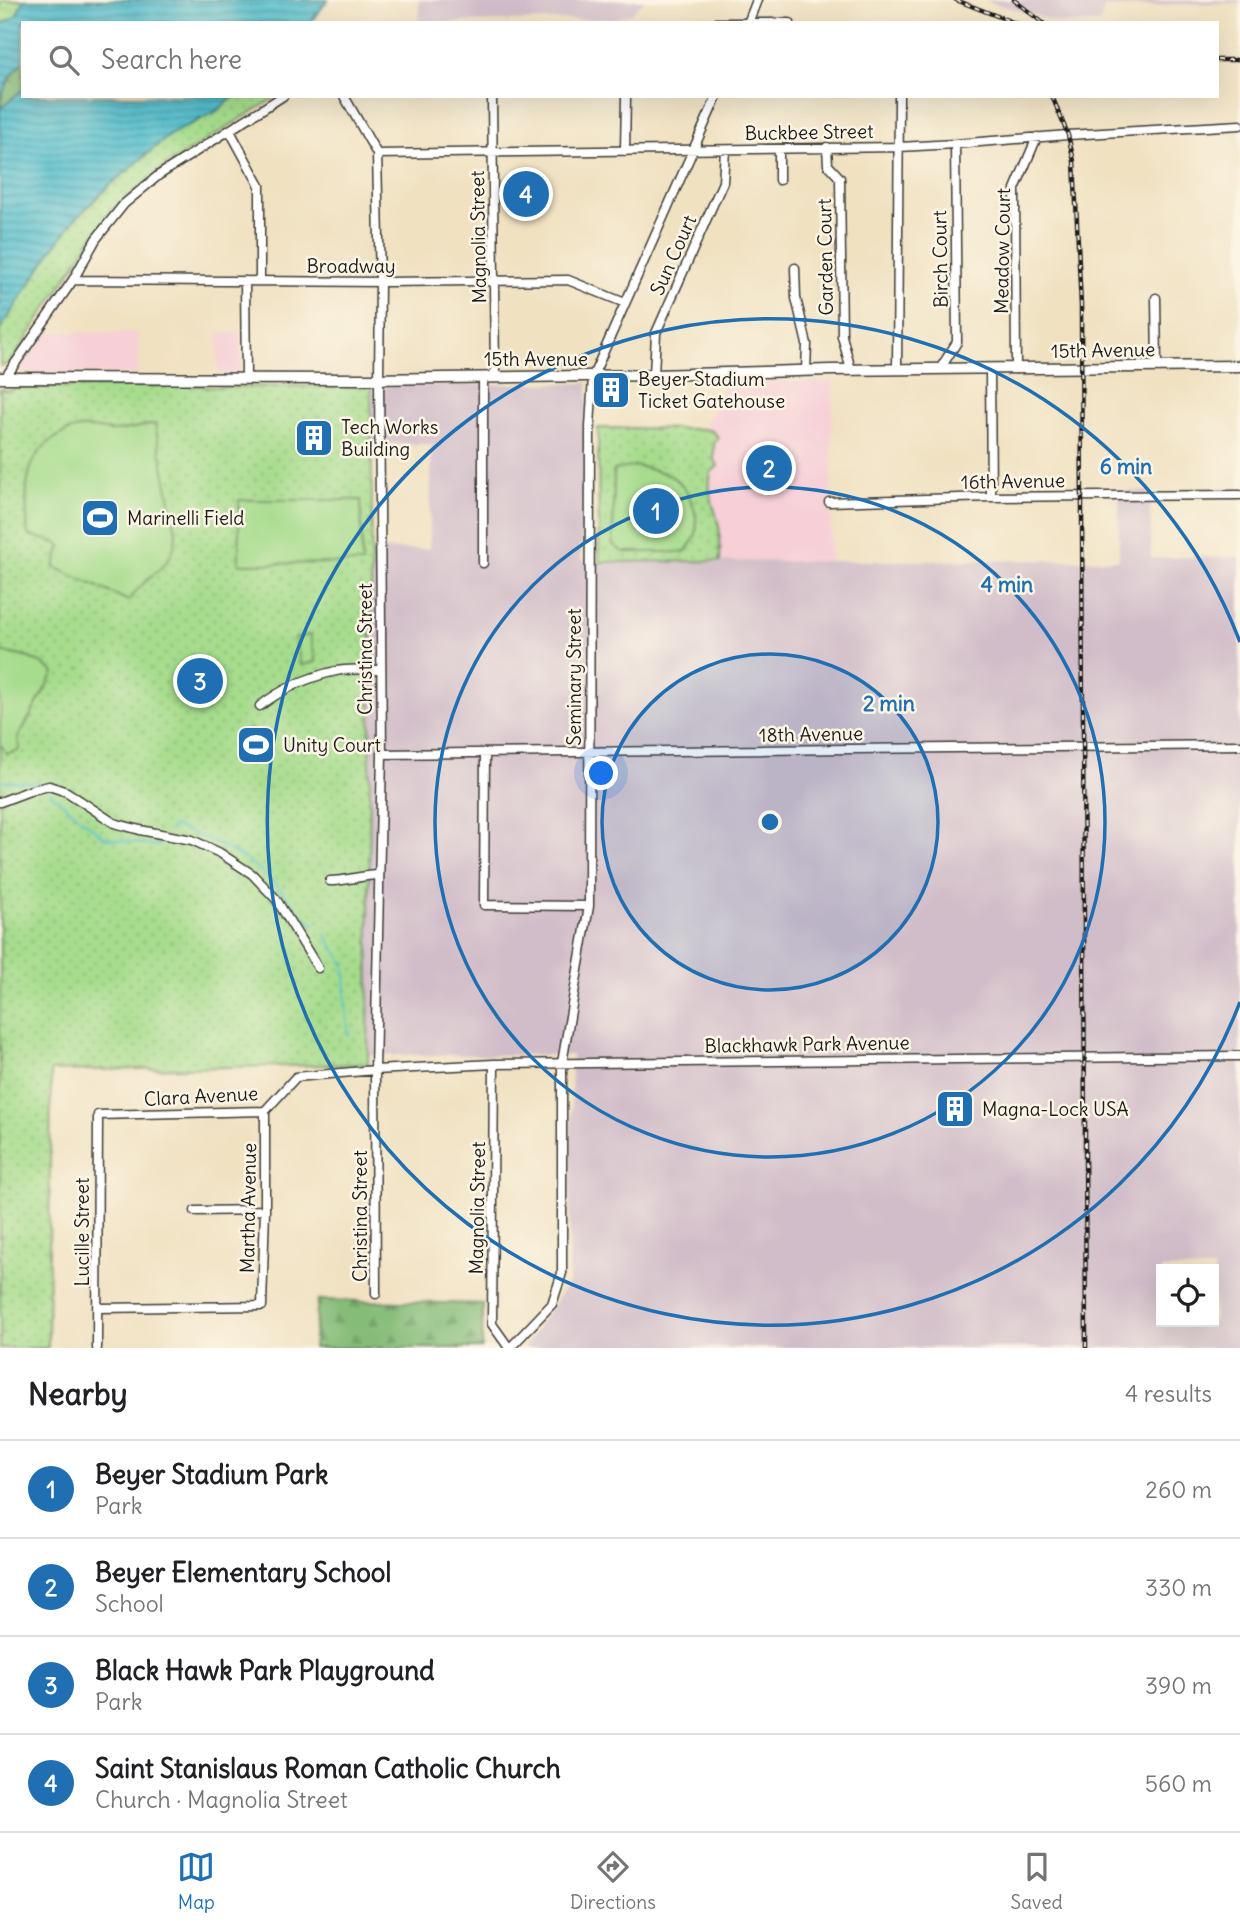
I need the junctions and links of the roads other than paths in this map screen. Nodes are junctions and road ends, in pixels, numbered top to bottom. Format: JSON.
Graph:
{"nodes":[{"id":1,"x":757,"y":0,"type":"edge"},
{"id":2,"x":748,"y":21,"type":"edge"},
{"id":3,"x":281,"y":98,"type":"edge"},
{"id":4,"x":345,"y":98,"type":"edge"},
{"id":5,"x":492,"y":98,"type":"edge"},
{"id":6,"x":626,"y":98,"type":"edge"},
{"id":7,"x":716,"y":98,"type":"edge"},
{"id":8,"x":899,"y":98,"type":"edge"},
{"id":9,"x":1240,"y":125,"type":"edge"},
{"id":10,"x":230,"y":131,"type":"junction"},
{"id":11,"x":1037,"y":137,"type":"junction"},
{"id":12,"x":955,"y":144,"type":"junction"},
{"id":13,"x":827,"y":147,"type":"junction"},
{"id":14,"x":899,"y":147,"type":"junction"},
{"id":15,"x":694,"y":149,"type":"junction"},
{"id":16,"x":779,"y":149,"type":"junction"},
{"id":17,"x":725,"y":150,"type":"junction"},
{"id":18,"x":625,"y":151,"type":"junction"},
{"id":19,"x":493,"y":152,"type":"junction"},
{"id":20,"x":377,"y":155,"type":"junction"},
{"id":21,"x":779,"y":180,"type":"dead end"},
{"id":22,"x":796,"y":268,"type":"dead end"},
{"id":23,"x":74,"y":280,"type":"junction"},
{"id":24,"x":494,"y":280,"type":"junction"},
{"id":25,"x":245,"y":281,"type":"junction"},
{"id":26,"x":260,"y":281,"type":"junction"},
{"id":27,"x":380,"y":282,"type":"junction"},
{"id":28,"x":1156,"y":298,"type":"dead end"},
{"id":29,"x":625,"y":303,"type":"junction"},
{"id":30,"x":1157,"y":366,"type":"junction"},
{"id":31,"x":1240,"y":366,"type":"edge"},
{"id":32,"x":897,"y":369,"type":"junction"},
{"id":33,"x":940,"y":369,"type":"junction"},
{"id":34,"x":990,"y":369,"type":"junction"},
{"id":35,"x":1016,"y":369,"type":"junction"},
{"id":36,"x":851,"y":370,"type":"junction"},
{"id":37,"x":806,"y":371,"type":"junction"},
{"id":38,"x":654,"y":375,"type":"junction"},
{"id":39,"x":495,"y":376,"type":"junction"},
{"id":40,"x":593,"y":376,"type":"junction"},
{"id":41,"x":483,"y":377,"type":"junction"},
{"id":42,"x":3,"y":378,"type":"edge"},
{"id":43,"x":246,"y":379,"type":"junction"},
{"id":44,"x":379,"y":379,"type":"junction"},
{"id":45,"x":1240,"y":495,"type":"edge"},
{"id":46,"x":991,"y":497,"type":"junction"},
{"id":47,"x":829,"y":502,"type":"dead end"},
{"id":48,"x":483,"y":563,"type":"dead end"},
{"id":49,"x":381,"y":670,"type":"junction"},
{"id":50,"x":260,"y":706,"type":"dead end"},
{"id":51,"x":1240,"y":745,"type":"edge"},
{"id":52,"x":589,"y":752,"type":"junction"},
{"id":53,"x":485,"y":753,"type":"junction"},
{"id":54,"x":382,"y":754,"type":"junction"},
{"id":55,"x":0,"y":802,"type":"edge"},
{"id":56,"x":379,"y":875,"type":"junction"},
{"id":57,"x":330,"y":881,"type":"dead end"},
{"id":58,"x":589,"y":906,"type":"junction"},
{"id":59,"x":318,"y":968,"type":"dead end"},
{"id":60,"x":1240,"y":1056,"type":"edge"},
{"id":61,"x":562,"y":1063,"type":"junction"},
{"id":62,"x":494,"y":1064,"type":"junction"},
{"id":63,"x":375,"y":1070,"type":"junction"},
{"id":64,"x":265,"y":1111,"type":"junction"},
{"id":65,"x":97,"y":1115,"type":"joint"},
{"id":66,"x":265,"y":1210,"type":"junction"},
{"id":67,"x":195,"y":1211,"type":"dead end"},
{"id":68,"x":376,"y":1294,"type":"dead end"},
{"id":69,"x":97,"y":1308,"type":"junction"},
{"id":70,"x":97,"y":1348,"type":"edge"},
{"id":71,"x":509,"y":1348,"type":"edge"}],
"edges":[{"from":1,"to":2,"type":"street"},
{"from":3,"to":10,"type":"street"},
{"from":4,"to":20,"type":"street","name":"Christina Street"},
{"from":5,"to":19,"type":"street","name":"Magnolia Street"},
{"from":6,"to":18,"type":"street"},
{"from":7,"to":15,"type":"street","name":"Seminary Street"},
{"from":8,"to":14,"type":"street"},
{"from":9,"to":11,"type":"street","name":"Buckbee Street"},
{"from":10,"to":23,"type":"street"},
{"from":10,"to":26,"type":"street"},
{"from":11,"to":12,"type":"street","name":"Buckbee Street"},
{"from":11,"to":35,"type":"street","name":"Meadow Court"},
{"from":12,"to":14,"type":"street","name":"Buckbee Street"},
{"from":12,"to":33,"type":"street","name":"Birch Court"},
{"from":13,"to":14,"type":"street","name":"Buckbee Street"},
{"from":13,"to":16,"type":"street","name":"Buckbee Street"},
{"from":13,"to":36,"type":"street","name":"Garden Court"},
{"from":14,"to":32,"type":"street"},
{"from":15,"to":17,"type":"street","name":"Buckbee Street"},
{"from":15,"to":18,"type":"street","name":"Buckbee Street"},
{"from":15,"to":29,"type":"street","name":"Seminary Street"},
{"from":16,"to":17,"type":"street","name":"Buckbee Street"},
{"from":16,"to":21,"type":"street"},
{"from":17,"to":38,"type":"street","name":"Sun Court"},
{"from":18,"to":19,"type":"street","name":"Buckbee Street"},
{"from":19,"to":20,"type":"street","name":"Buckbee Street"},
{"from":19,"to":24,"type":"street","name":"Magnolia Street"},
{"from":20,"to":27,"type":"street","name":"Christina Street"},
{"from":22,"to":37,"type":"street"},
{"from":23,"to":25,"type":"street","name":"Broadway"},
{"from":23,"to":42,"type":"street"},
{"from":24,"to":27,"type":"street","name":"Broadway"},
{"from":24,"to":29,"type":"street","name":"Broadway"},
{"from":24,"to":39,"type":"street","name":"Magnolia Street"},
{"from":25,"to":26,"type":"street","name":"Broadway"},
{"from":25,"to":43,"type":"street"},
{"from":26,"to":27,"type":"street","name":"Broadway"},
{"from":27,"to":44,"type":"street","name":"Christina Street"},
{"from":28,"to":30,"type":"street"},
{"from":29,"to":40,"type":"street","name":"Seminary Street"},
{"from":30,"to":31,"type":"main road","name":"15th Avenue"},
{"from":30,"to":35,"type":"main road","name":"15th Avenue"},
{"from":32,"to":33,"type":"main road","name":"15th Avenue"},
{"from":32,"to":36,"type":"main road","name":"15th Avenue"},
{"from":33,"to":34,"type":"main road","name":"15th Avenue"},
{"from":34,"to":35,"type":"main road","name":"15th Avenue"},
{"from":34,"to":46,"type":"street"},
{"from":36,"to":37,"type":"main road","name":"15th Avenue"},
{"from":37,"to":38,"type":"main road","name":"15th Avenue"},
{"from":38,"to":40,"type":"main road","name":"15th Avenue"},
{"from":39,"to":40,"type":"main road","name":"15th Avenue"},
{"from":39,"to":41,"type":"main road","name":"15th Avenue"},
{"from":40,"to":52,"type":"street","name":"Seminary Street"},
{"from":41,"to":44,"type":"main road","name":"15th Avenue"},
{"from":41,"to":48,"type":"street"},
{"from":42,"to":43,"type":"main road","name":"15th Avenue"},
{"from":43,"to":44,"type":"main road","name":"15th Avenue"},
{"from":44,"to":49,"type":"street","name":"Christina Street"},
{"from":45,"to":46,"type":"street","name":"16th Avenue"},
{"from":46,"to":47,"type":"street","name":"16th Avenue"},
{"from":49,"to":50,"type":"street"},
{"from":49,"to":54,"type":"street","name":"Christina Street"},
{"from":51,"to":52,"type":"street","name":"18th Avenue"},
{"from":52,"to":53,"type":"street","name":"18th Avenue"},
{"from":52,"to":58,"type":"street","name":"Seminary Street"},
{"from":53,"to":54,"type":"street","name":"18th Avenue"},
{"from":53,"to":58,"type":"street"},
{"from":54,"to":56,"type":"street","name":"Christina Street"},
{"from":55,"to":59,"type":"street"},
{"from":56,"to":57,"type":"street"},
{"from":56,"to":63,"type":"street","name":"Christina Street"},
{"from":58,"to":61,"type":"street","name":"Seminary Street"},
{"from":60,"to":61,"type":"street","name":"Blackhawk Park Avenue"},
{"from":61,"to":62,"type":"street","name":"Blackhawk Park Avenue"},
{"from":61,"to":71,"type":"street","name":"Seminary Street"},
{"from":62,"to":63,"type":"street","name":"Blackhawk Park Avenue"},
{"from":62,"to":71,"type":"street","name":"Magnolia Street"},
{"from":63,"to":64,"type":"street","name":"Clara Avenue"},
{"from":63,"to":68,"type":"street","name":"Christina Street"},
{"from":64,"to":65,"type":"street","name":"Clara Avenue"},
{"from":64,"to":66,"type":"street","name":"Martha Avenue"},
{"from":65,"to":69,"type":"street","name":"Lucille Street"},
{"from":66,"to":67,"type":"street"},
{"from":66,"to":69,"type":"street","name":"Martha Avenue"},
{"from":69,"to":70,"type":"street","name":"Lucille Street"}]}
